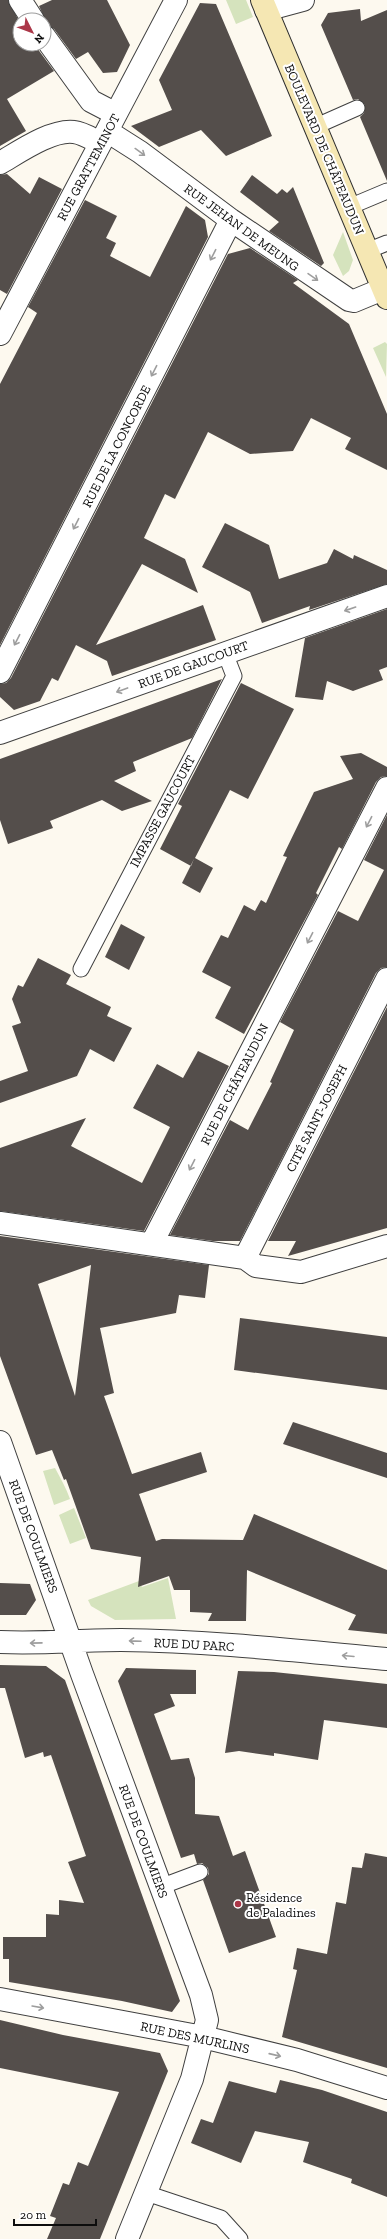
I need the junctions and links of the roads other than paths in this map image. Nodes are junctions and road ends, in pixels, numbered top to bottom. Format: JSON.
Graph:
{"nodes":[{"id":1,"x":20,"y":0,"type":"edge"},
{"id":2,"x":176,"y":0,"type":"edge"},
{"id":3,"x":303,"y":0,"type":"edge"},
{"id":4,"x":264,"y":5,"type":"edge"},
{"id":5,"x":28,"y":12,"type":"edge"},
{"id":6,"x":52,"y":47,"type":"edge"},
{"id":7,"x":357,"y":108,"type":"dead end"},
{"id":8,"x":314,"y":127,"type":"junction"},
{"id":9,"x":108,"y":129,"type":"junction"},
{"id":10,"x":0,"y":163,"type":"edge"},
{"id":11,"x":387,"y":191,"type":"edge"},
{"id":12,"x":349,"y":207,"type":"junction"},
{"id":13,"x":231,"y":220,"type":"junction"},
{"id":14,"x":377,"y":247,"type":"edge"},
{"id":15,"x":385,"y":290,"type":"edge"},
{"id":16,"x":0,"y":334,"type":"edge"},
{"id":17,"x":387,"y":596,"type":"edge"},
{"id":18,"x":225,"y":653,"type":"junction"},
{"id":19,"x":0,"y":672,"type":"edge"},
{"id":20,"x":0,"y":733,"type":"edge"},
{"id":21,"x":387,"y":788,"type":"edge"},
{"id":22,"x":81,"y":968,"type":"dead end"},
{"id":23,"x":387,"y":979,"type":"edge"},
{"id":24,"x":0,"y":1223,"type":"edge"},
{"id":25,"x":152,"y":1243,"type":"junction"},
{"id":26,"x":387,"y":1246,"type":"edge"},
{"id":27,"x":245,"y":1258,"type":"junction"},
{"id":28,"x":0,"y":1442,"type":"edge"},
{"id":29,"x":0,"y":1642,"type":"edge"},
{"id":30,"x":72,"y":1642,"type":"junction"},
{"id":31,"x":387,"y":1659,"type":"edge"},
{"id":32,"x":200,"y":1872,"type":"dead end"},
{"id":33,"x":160,"y":1887,"type":"junction"},
{"id":34,"x":0,"y":1999,"type":"edge"},
{"id":35,"x":203,"y":2036,"type":"junction"},
{"id":36,"x":387,"y":2088,"type":"edge"},
{"id":37,"x":146,"y":2192,"type":"junction"},
{"id":38,"x":127,"y":2239,"type":"edge"},
{"id":39,"x":240,"y":2239,"type":"edge"}],
"edges":[{"from":1,"to":5,"type":"street"},
{"from":2,"to":9,"type":"street","name":"RUE GRATTEMINOT"},
{"from":3,"to":4,"type":"street"},
{"from":4,"to":8,"type":"main road","name":"BOULEVARD DE CHÂTEAUDUN"},
{"from":6,"to":9,"type":"street"},
{"from":7,"to":8,"type":"lane"},
{"from":8,"to":12,"type":"main road","name":"BOULEVARD DE CHÂTEAUDUN"},
{"from":9,"to":10,"type":"street","name":"RUE JEHAN DE MEUNG"},
{"from":9,"to":13,"type":"street","name":"RUE JEHAN DE MEUNG","one_way":true},
{"from":9,"to":16,"type":"street","name":"RUE GRATTEMINOT"},
{"from":11,"to":12,"type":"lane"},
{"from":12,"to":14,"type":"main road","name":"BOULEVARD DE CHÂTEAUDUN"},
{"from":13,"to":15,"type":"street","name":"RUE JEHAN DE MEUNG","one_way":true},
{"from":13,"to":19,"type":"street","name":"RUE DE LA CONCORDE","one_way":true},
{"from":14,"to":15,"type":"main road","name":"BOULEVARD DE CHÂTEAUDUN"},
{"from":17,"to":18,"type":"street","name":"RUE DE GAUCOURT","one_way":true},
{"from":18,"to":20,"type":"street","name":"RUE DE GAUCOURT","one_way":true},
{"from":18,"to":22,"type":"lane","name":"IMPASSE GAUCOURT"},
{"from":21,"to":25,"type":"street","name":"RUE DE CHÂTEAUDUN","one_way":true},
{"from":23,"to":27,"type":"street","name":"CITÉ SAINT-JOSEPH"},
{"from":24,"to":25,"type":"street"},
{"from":25,"to":27,"type":"street"},
{"from":26,"to":27,"type":"street"},
{"from":28,"to":30,"type":"street","name":"RUE DE COULMIERS"},
{"from":30,"to":29,"type":"street","name":"RUE DU PARC","one_way":true},
{"from":31,"to":30,"type":"street","name":"RUE DU PARC","one_way":true},
{"from":30,"to":33,"type":"street","name":"RUE DE COULMIERS"},
{"from":32,"to":33,"type":"lane"},
{"from":33,"to":35,"type":"street","name":"RUE DE COULMIERS"},
{"from":34,"to":35,"type":"street","name":"RUE DES MURLINS","one_way":true},
{"from":35,"to":36,"type":"street","name":"RUE DES MURLINS","one_way":true},
{"from":35,"to":37,"type":"street","name":"RUE DE COULMIERS"},
{"from":37,"to":38,"type":"street","name":"RUE DE COULMIERS"},
{"from":37,"to":39,"type":"lane"}]}
